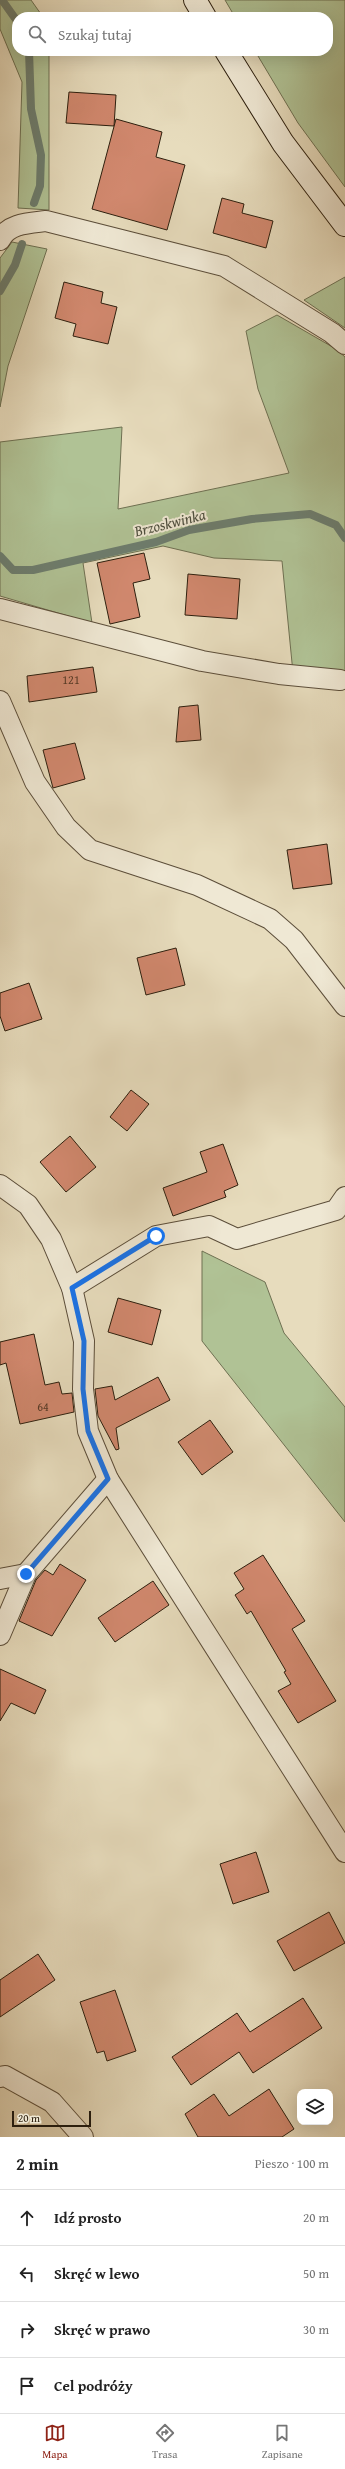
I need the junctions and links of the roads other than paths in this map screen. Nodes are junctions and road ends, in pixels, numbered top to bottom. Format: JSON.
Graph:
{"nodes":[{"id":1,"x":195,"y":0,"type":"edge"},
{"id":2,"x":203,"y":12,"type":"edge"},
{"id":3,"x":229,"y":56,"type":"edge"},
{"id":4,"x":345,"y":225,"type":"edge"},
{"id":5,"x":0,"y":240,"type":"edge"},
{"id":6,"x":345,"y":344,"type":"edge"},
{"id":7,"x":0,"y":609,"type":"edge"},
{"id":8,"x":340,"y":680,"type":"dead end"},
{"id":9,"x":0,"y":701,"type":"edge"},
{"id":10,"x":345,"y":1006,"type":"edge"},
{"id":11,"x":0,"y":1185,"type":"edge"},
{"id":12,"x":345,"y":1198,"type":"edge"},
{"id":13,"x":72,"y":1288,"type":"junction"},
{"id":14,"x":108,"y":1479,"type":"junction"},
{"id":15,"x":26,"y":1574,"type":"junction"},
{"id":16,"x":0,"y":1579,"type":"edge"},
{"id":17,"x":0,"y":1635,"type":"edge"},
{"id":18,"x":345,"y":1852,"type":"edge"},
{"id":19,"x":2,"y":2073,"type":"edge"},
{"id":20,"x":83,"y":2137,"type":"edge"}],
"edges":[{"from":1,"to":2,"type":"street"},
{"from":3,"to":4,"type":"street"},
{"from":5,"to":6,"type":"street"},
{"from":7,"to":8,"type":"street"},
{"from":9,"to":10,"type":"street"},
{"from":11,"to":13,"type":"street"},
{"from":12,"to":13,"type":"street"},
{"from":13,"to":14,"type":"street"},
{"from":14,"to":15,"type":"street"},
{"from":14,"to":18,"type":"street"},
{"from":15,"to":16,"type":"street"},
{"from":15,"to":17,"type":"street"},
{"from":19,"to":20,"type":"street"}]}
